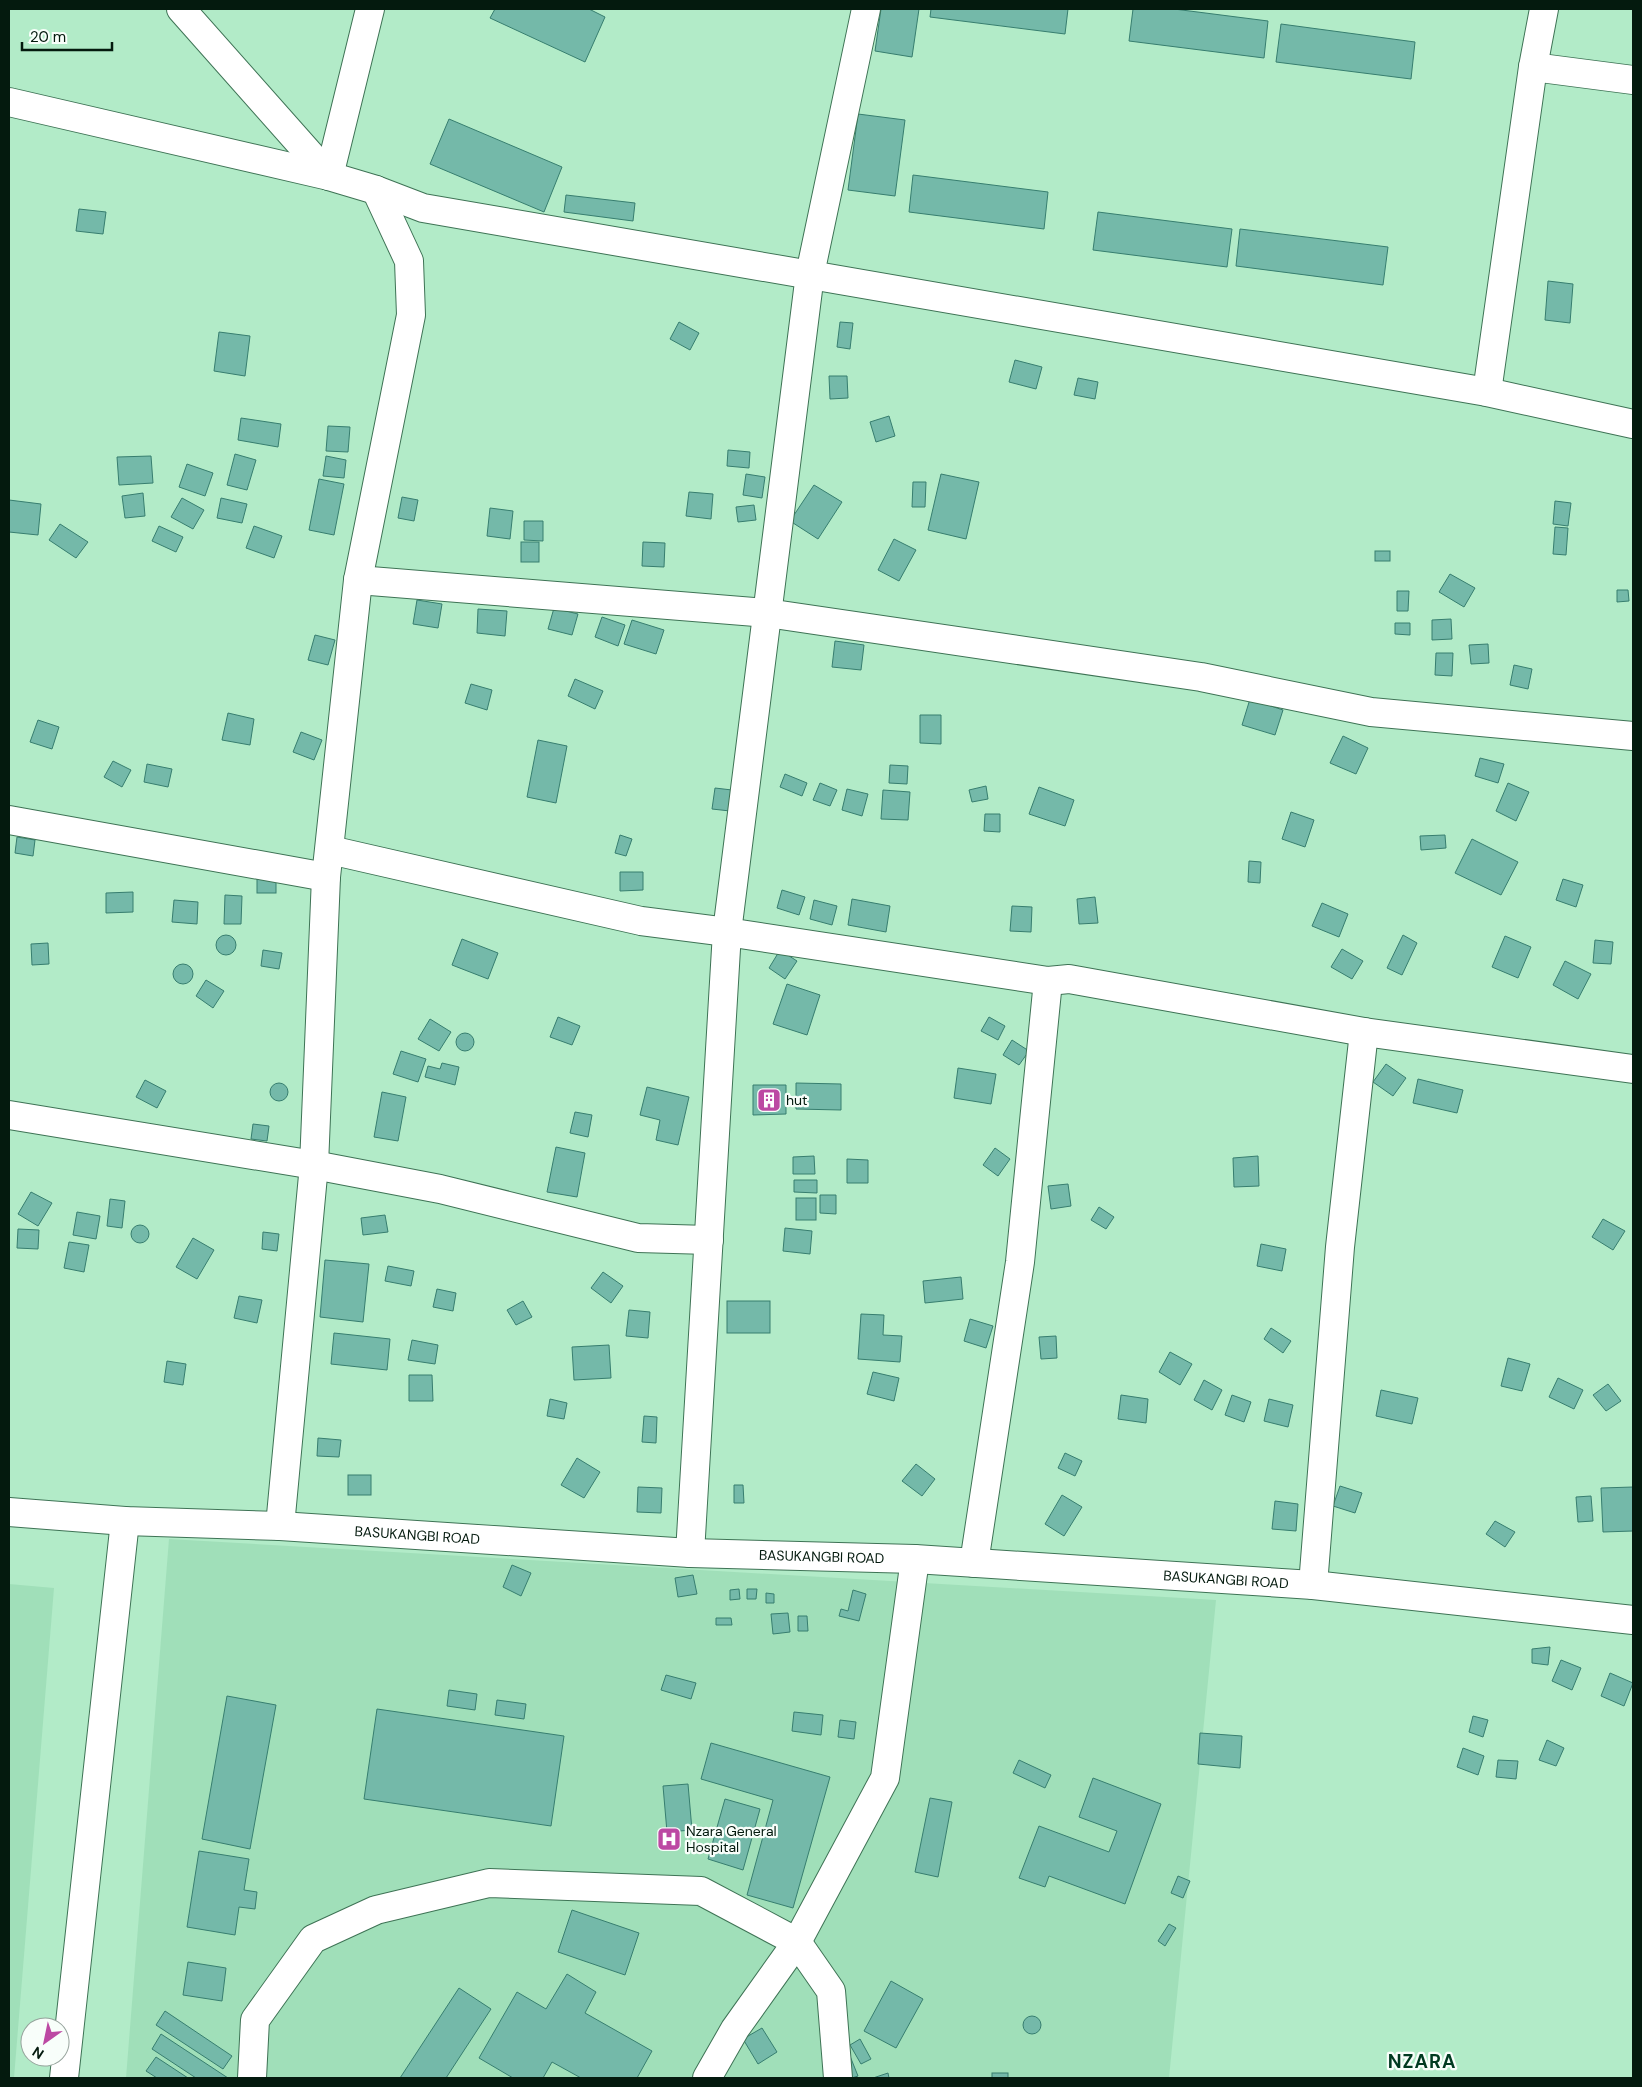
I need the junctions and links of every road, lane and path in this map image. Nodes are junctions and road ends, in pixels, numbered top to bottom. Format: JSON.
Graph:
{"nodes":[{"id":1,"x":181,"y":9,"type":"edge"},
{"id":2,"x":370,"y":9,"type":"edge"},
{"id":3,"x":866,"y":9,"type":"edge"},
{"id":4,"x":1544,"y":9,"type":"edge"},
{"id":5,"x":1533,"y":67,"type":"junction"},
{"id":6,"x":1633,"y":80,"type":"edge"},
{"id":7,"x":9,"y":102,"type":"edge"},
{"id":8,"x":329,"y":176,"type":"junction"},
{"id":9,"x":376,"y":190,"type":"junction"},
{"id":10,"x":810,"y":274,"type":"junction"},
{"id":11,"x":1487,"y":392,"type":"junction"},
{"id":12,"x":1633,"y":424,"type":"edge"},
{"id":13,"x":358,"y":580,"type":"junction"},
{"id":14,"x":767,"y":613,"type":"junction"},
{"id":15,"x":1633,"y":736,"type":"edge"},
{"id":16,"x":9,"y":820,"type":"edge"},
{"id":17,"x":330,"y":850,"type":"junction"},
{"id":18,"x":326,"y":877,"type":"junction"},
{"id":19,"x":727,"y":932,"type":"junction"},
{"id":20,"x":1048,"y":981,"type":"junction"},
{"id":21,"x":1364,"y":1032,"type":"junction"},
{"id":22,"x":1633,"y":1070,"type":"edge"},
{"id":23,"x":9,"y":1115,"type":"edge"},
{"id":24,"x":314,"y":1165,"type":"junction"},
{"id":25,"x":708,"y":1240,"type":"junction"},
{"id":26,"x":9,"y":1512,"type":"edge"},
{"id":27,"x":125,"y":1522,"type":"junction"},
{"id":28,"x":280,"y":1526,"type":"junction"},
{"id":29,"x":690,"y":1553,"type":"junction"},
{"id":30,"x":915,"y":1560,"type":"junction"},
{"id":31,"x":974,"y":1563,"type":"junction"},
{"id":32,"x":1313,"y":1585,"type":"junction"},
{"id":33,"x":1633,"y":1620,"type":"edge"},
{"id":34,"x":797,"y":1942,"type":"junction"},
{"id":35,"x":64,"y":2078,"type":"edge"},
{"id":36,"x":252,"y":2078,"type":"edge"},
{"id":37,"x":707,"y":2078,"type":"edge"},
{"id":38,"x":838,"y":2078,"type":"edge"}],
"edges":[{"from":1,"to":8,"type":"street"},
{"from":2,"to":8,"type":"street"},
{"from":3,"to":10,"type":"street"},
{"from":4,"to":5,"type":"street"},
{"from":5,"to":6,"type":"street"},
{"from":5,"to":11,"type":"street"},
{"from":7,"to":8,"type":"street"},
{"from":8,"to":9,"type":"street"},
{"from":9,"to":10,"type":"street"},
{"from":9,"to":13,"type":"street"},
{"from":10,"to":11,"type":"street"},
{"from":10,"to":14,"type":"street"},
{"from":11,"to":12,"type":"street"},
{"from":13,"to":14,"type":"street"},
{"from":13,"to":17,"type":"street"},
{"from":14,"to":15,"type":"street"},
{"from":14,"to":19,"type":"street"},
{"from":16,"to":18,"type":"street"},
{"from":17,"to":18,"type":"street"},
{"from":17,"to":19,"type":"street"},
{"from":18,"to":24,"type":"street"},
{"from":19,"to":20,"type":"street"},
{"from":19,"to":25,"type":"street"},
{"from":20,"to":21,"type":"street"},
{"from":20,"to":31,"type":"street"},
{"from":21,"to":22,"type":"street"},
{"from":21,"to":32,"type":"street"},
{"from":23,"to":24,"type":"street"},
{"from":24,"to":25,"type":"street"},
{"from":24,"to":28,"type":"street"},
{"from":25,"to":29,"type":"street"},
{"from":26,"to":27,"type":"street","name":"BASUKANGBI ROAD"},
{"from":27,"to":28,"type":"street","name":"BASUKANGBI ROAD"},
{"from":27,"to":35,"type":"street"},
{"from":28,"to":29,"type":"street","name":"BASUKANGBI ROAD"},
{"from":29,"to":30,"type":"street","name":"BASUKANGBI ROAD"},
{"from":30,"to":31,"type":"street","name":"BASUKANGBI ROAD"},
{"from":30,"to":34,"type":"street"},
{"from":31,"to":32,"type":"street","name":"BASUKANGBI ROAD"},
{"from":32,"to":33,"type":"street","name":"BASUKANGBI ROAD"},
{"from":34,"to":36,"type":"street"},
{"from":34,"to":37,"type":"street"},
{"from":34,"to":38,"type":"street"}]}
